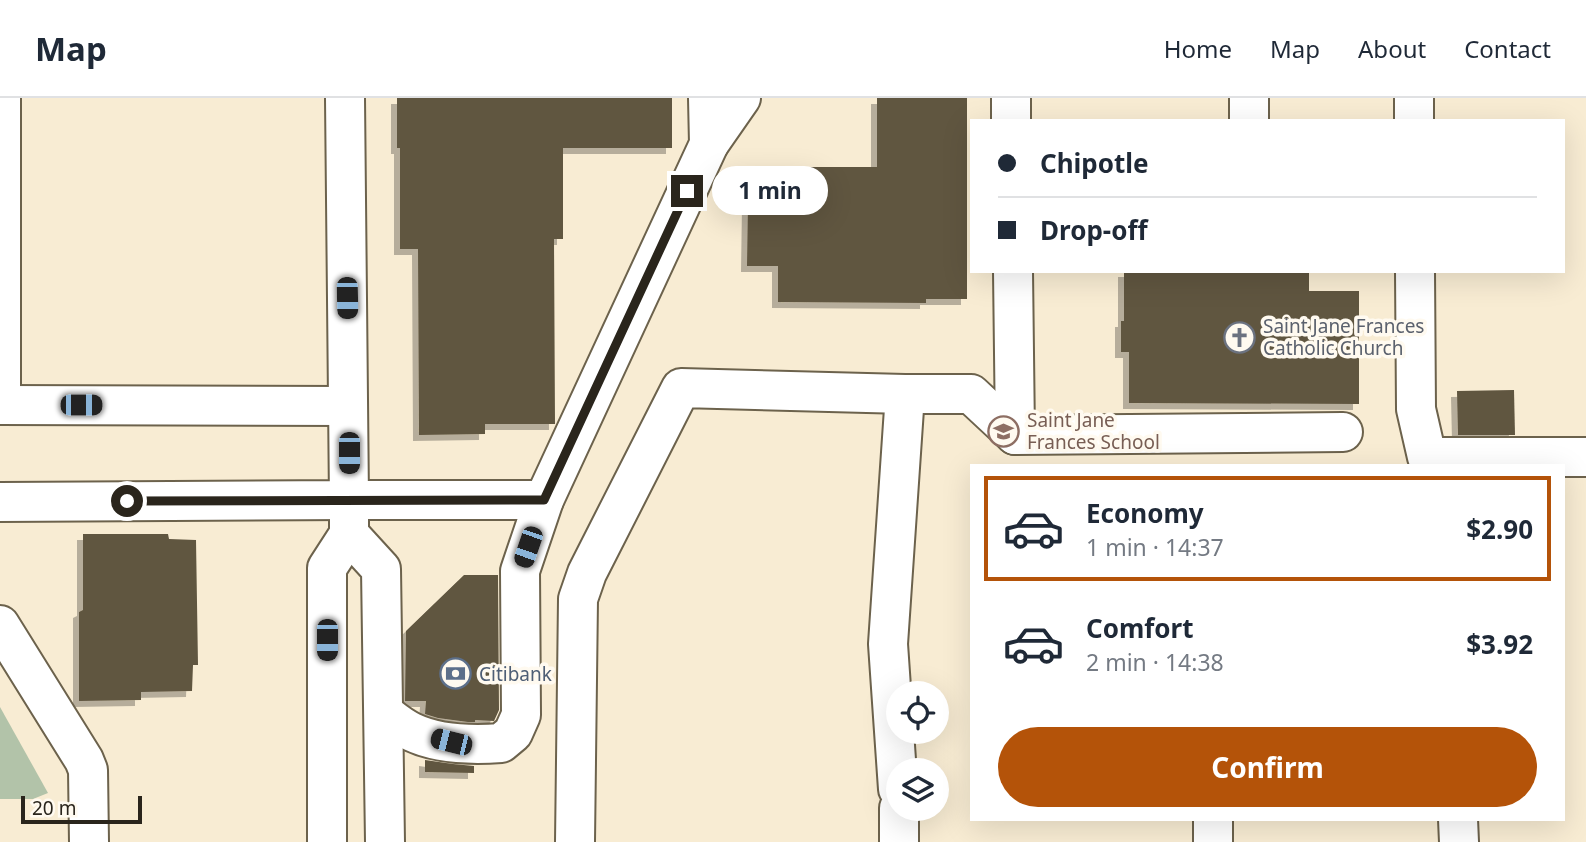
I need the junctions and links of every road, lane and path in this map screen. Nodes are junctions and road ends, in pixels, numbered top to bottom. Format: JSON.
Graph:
{"nodes":[{"id":1,"x":1,"y":98,"type":"edge"},
{"id":2,"x":345,"y":98,"type":"edge"},
{"id":3,"x":708,"y":98,"type":"edge"},
{"id":4,"x":741,"y":98,"type":"edge"},
{"id":5,"x":1011,"y":98,"type":"edge"},
{"id":6,"x":1249,"y":98,"type":"edge"},
{"id":7,"x":1414,"y":98,"type":"edge"},
{"id":8,"x":1012,"y":119,"type":"edge"},
{"id":9,"x":1249,"y":119,"type":"edge"},
{"id":10,"x":1414,"y":119,"type":"edge"},
{"id":11,"x":709,"y":144,"type":"junction"},
{"id":12,"x":1013,"y":273,"type":"edge"},
{"id":13,"x":1415,"y":273,"type":"edge"},
{"id":14,"x":905,"y":394,"type":"junction"},
{"id":15,"x":0,"y":405,"type":"edge"},
{"id":16,"x":348,"y":406,"type":"junction"},
{"id":17,"x":1343,"y":432,"type":"dead end"},
{"id":18,"x":1015,"y":435,"type":"junction"},
{"id":19,"x":1586,"y":457,"type":"edge"},
{"id":20,"x":544,"y":500,"type":"junction"},
{"id":21,"x":0,"y":502,"type":"edge"},
{"id":22,"x":349,"y":517,"type":"junction"},
{"id":23,"x":0,"y":625,"type":"edge"},
{"id":24,"x":384,"y":713,"type":"junction"},
{"id":25,"x":896,"y":758,"type":"edge"},
{"id":26,"x":899,"y":821,"type":"edge"},
{"id":27,"x":1213,"y":821,"type":"edge"},
{"id":28,"x":1458,"y":821,"type":"edge"},
{"id":29,"x":89,"y":842,"type":"edge"},
{"id":30,"x":327,"y":842,"type":"edge"},
{"id":31,"x":385,"y":842,"type":"edge"},
{"id":32,"x":575,"y":842,"type":"edge"},
{"id":33,"x":900,"y":842,"type":"edge"},
{"id":34,"x":1213,"y":842,"type":"edge"},
{"id":35,"x":1459,"y":842,"type":"edge"}],
"edges":[{"from":1,"to":15,"type":"lane"},
{"from":2,"to":16,"type":"lane"},
{"from":3,"to":11,"type":"lane"},
{"from":4,"to":11,"type":"lane"},
{"from":5,"to":8,"type":"lane"},
{"from":6,"to":9,"type":"lane"},
{"from":7,"to":10,"type":"lane"},
{"from":11,"to":20,"type":"lane"},
{"from":12,"to":18,"type":"lane"},
{"from":13,"to":19,"type":"lane"},
{"from":14,"to":18,"type":"lane"},
{"from":14,"to":25,"type":"lane"},
{"from":14,"to":32,"type":"lane"},
{"from":15,"to":16,"type":"lane"},
{"from":16,"to":22,"type":"lane"},
{"from":17,"to":18,"type":"lane"},
{"from":20,"to":22,"type":"lane"},
{"from":20,"to":24,"type":"lane"},
{"from":21,"to":22,"type":"lane"},
{"from":22,"to":24,"type":"lane"},
{"from":22,"to":30,"type":"lane"},
{"from":23,"to":29,"type":"lane"},
{"from":24,"to":31,"type":"lane"},
{"from":26,"to":33,"type":"lane"},
{"from":27,"to":34,"type":"lane"},
{"from":28,"to":35,"type":"lane"}]}
